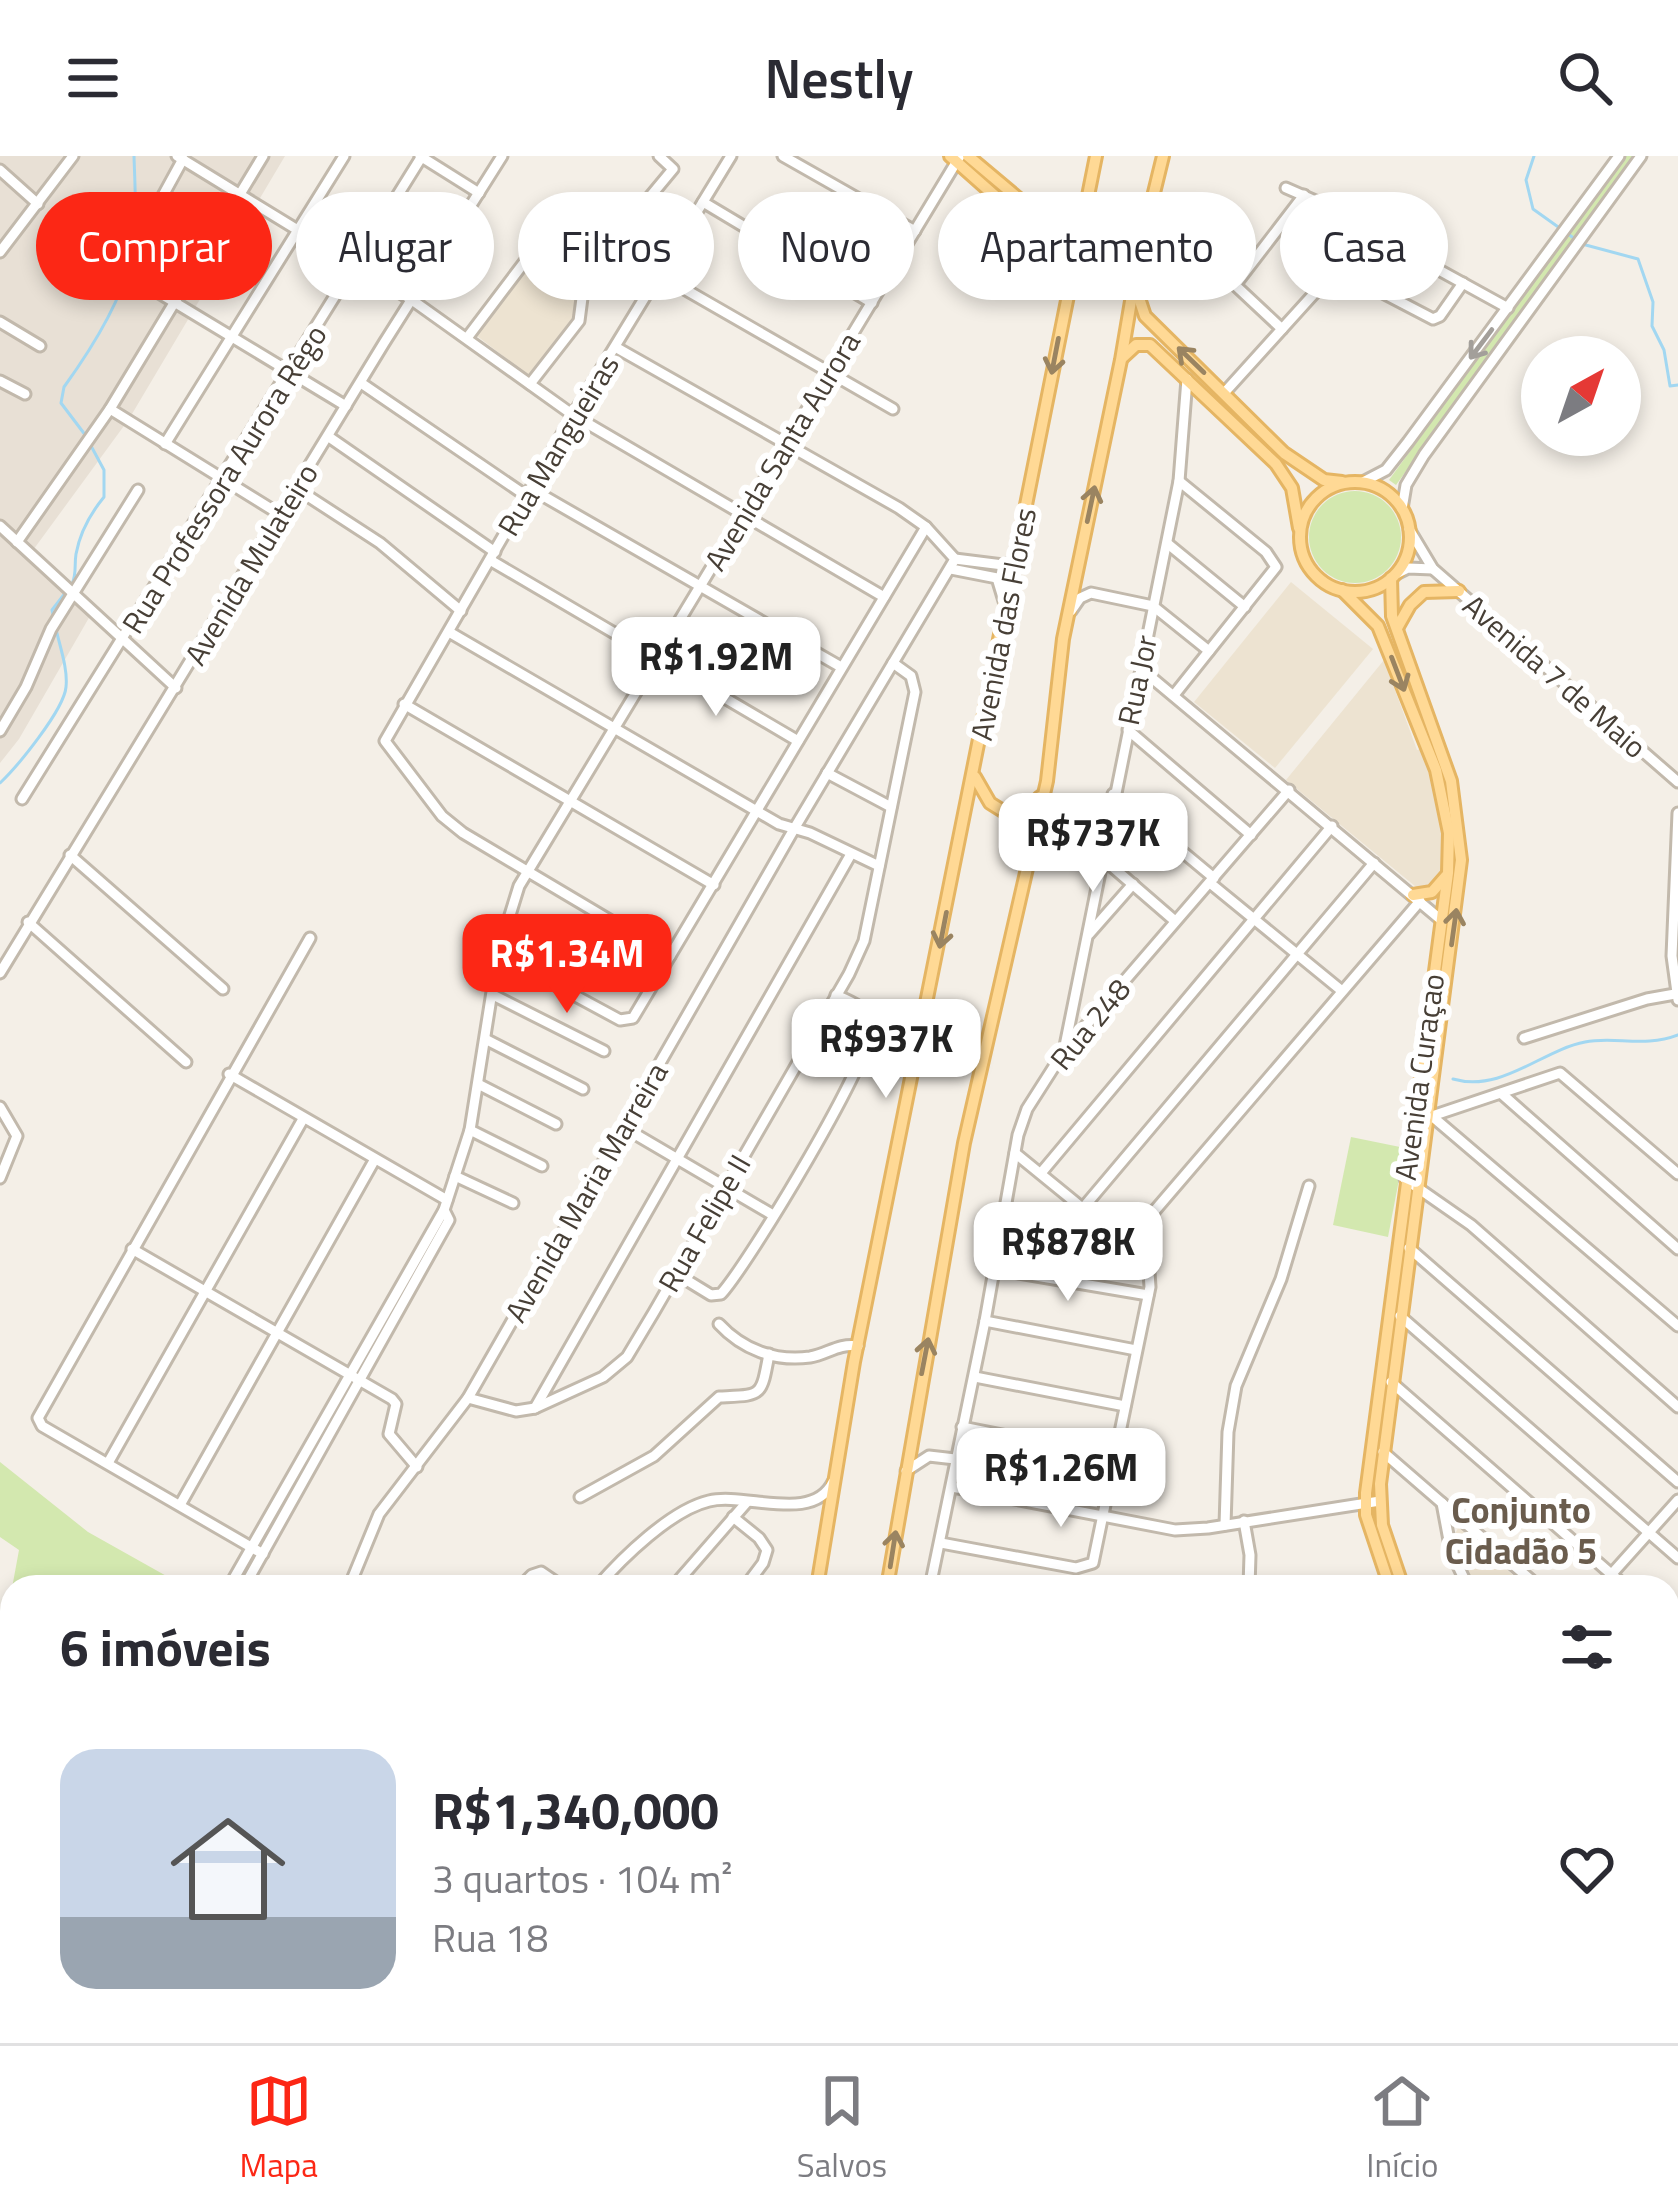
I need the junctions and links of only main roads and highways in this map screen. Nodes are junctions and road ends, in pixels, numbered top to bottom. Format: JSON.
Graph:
{"nodes":[{"id":1,"x":1096,"y":156,"type":"edge"},
{"id":2,"x":1162,"y":156,"type":"edge"},
{"id":3,"x":958,"y":157,"type":"edge"},
{"id":4,"x":1005,"y":192,"type":"edge"},
{"id":5,"x":1090,"y":192,"type":"edge"},
{"id":6,"x":1154,"y":192,"type":"edge"},
{"id":7,"x":1066,"y":300,"type":"edge"},
{"id":8,"x":1131,"y":300,"type":"edge"},
{"id":9,"x":1139,"y":300,"type":"edge"},
{"id":10,"x":1065,"y":306,"type":"junction"},
{"id":11,"x":1121,"y":360,"type":"junction"},
{"id":12,"x":1345,"y":482,"type":"junction"},
{"id":13,"x":1300,"y":535,"type":"junction"},
{"id":14,"x":1394,"y":576,"type":"junction"},
{"id":15,"x":1342,"y":590,"type":"junction"},
{"id":16,"x":1459,"y":591,"type":"road end"},
{"id":17,"x":1397,"y":628,"type":"junction"},
{"id":18,"x":974,"y":774,"type":"junction"},
{"id":19,"x":1046,"y":781,"type":"junction"},
{"id":20,"x":1448,"y":873,"type":"junction"},
{"id":21,"x":1416,"y":898,"type":"road end"},
{"id":22,"x":1427,"y":1014,"type":"junction"},
{"id":23,"x":1440,"y":1019,"type":"junction"},
{"id":24,"x":1410,"y":1182,"type":"junction"},
{"id":25,"x":819,"y":1575,"type":"edge"},
{"id":26,"x":889,"y":1575,"type":"edge"},
{"id":27,"x":1386,"y":1575,"type":"edge"},
{"id":28,"x":1398,"y":1575,"type":"edge"}],
"edges":[{"from":1,"to":5,"type":"main road","name":"Avenida das Flores"},
{"from":2,"to":6,"type":"main road","name":"Avenida das Flores"},
{"from":3,"to":4,"type":"main road"},
{"from":3,"to":10,"type":"main road"},
{"from":7,"to":10,"type":"main road","name":"Avenida das Flores"},
{"from":8,"to":11,"type":"main road","name":"Avenida das Flores"},
{"from":12,"to":9,"type":"main road","one_way":true},
{"from":10,"to":18,"type":"main road","name":"Avenida das Flores","one_way":true},
{"from":11,"to":13,"type":"main road"},
{"from":19,"to":11,"type":"main road","name":"Avenida das Flores","one_way":true},
{"from":12,"to":13,"type":"main road"},
{"from":12,"to":14,"type":"main road"},
{"from":13,"to":15,"type":"main road"},
{"from":14,"to":15,"type":"main road"},
{"from":14,"to":17,"type":"main road","name":"Avenida Curaçao"},
{"from":15,"to":20,"type":"main road","name":"Avenida Curaçao","one_way":true},
{"from":16,"to":17,"type":"main road"},
{"from":23,"to":17,"type":"main road","name":"Avenida Curaçao","one_way":true},
{"from":18,"to":19,"type":"main road"},
{"from":18,"to":25,"type":"main road","name":"Avenida das Flores","one_way":true},
{"from":26,"to":19,"type":"main road","name":"Avenida das Flores","one_way":true},
{"from":20,"to":21,"type":"main road"},
{"from":20,"to":22,"type":"main road","name":"Avenida Curaçao"},
{"from":22,"to":23,"type":"main road"},
{"from":22,"to":24,"type":"main road","name":"Avenida Curaçao"},
{"from":23,"to":24,"type":"main road","name":"Avenida Curaçao"},
{"from":24,"to":27,"type":"main road","name":"Avenida Curaçao"},
{"from":24,"to":28,"type":"main road","name":"Avenida Curaçao"}]}
